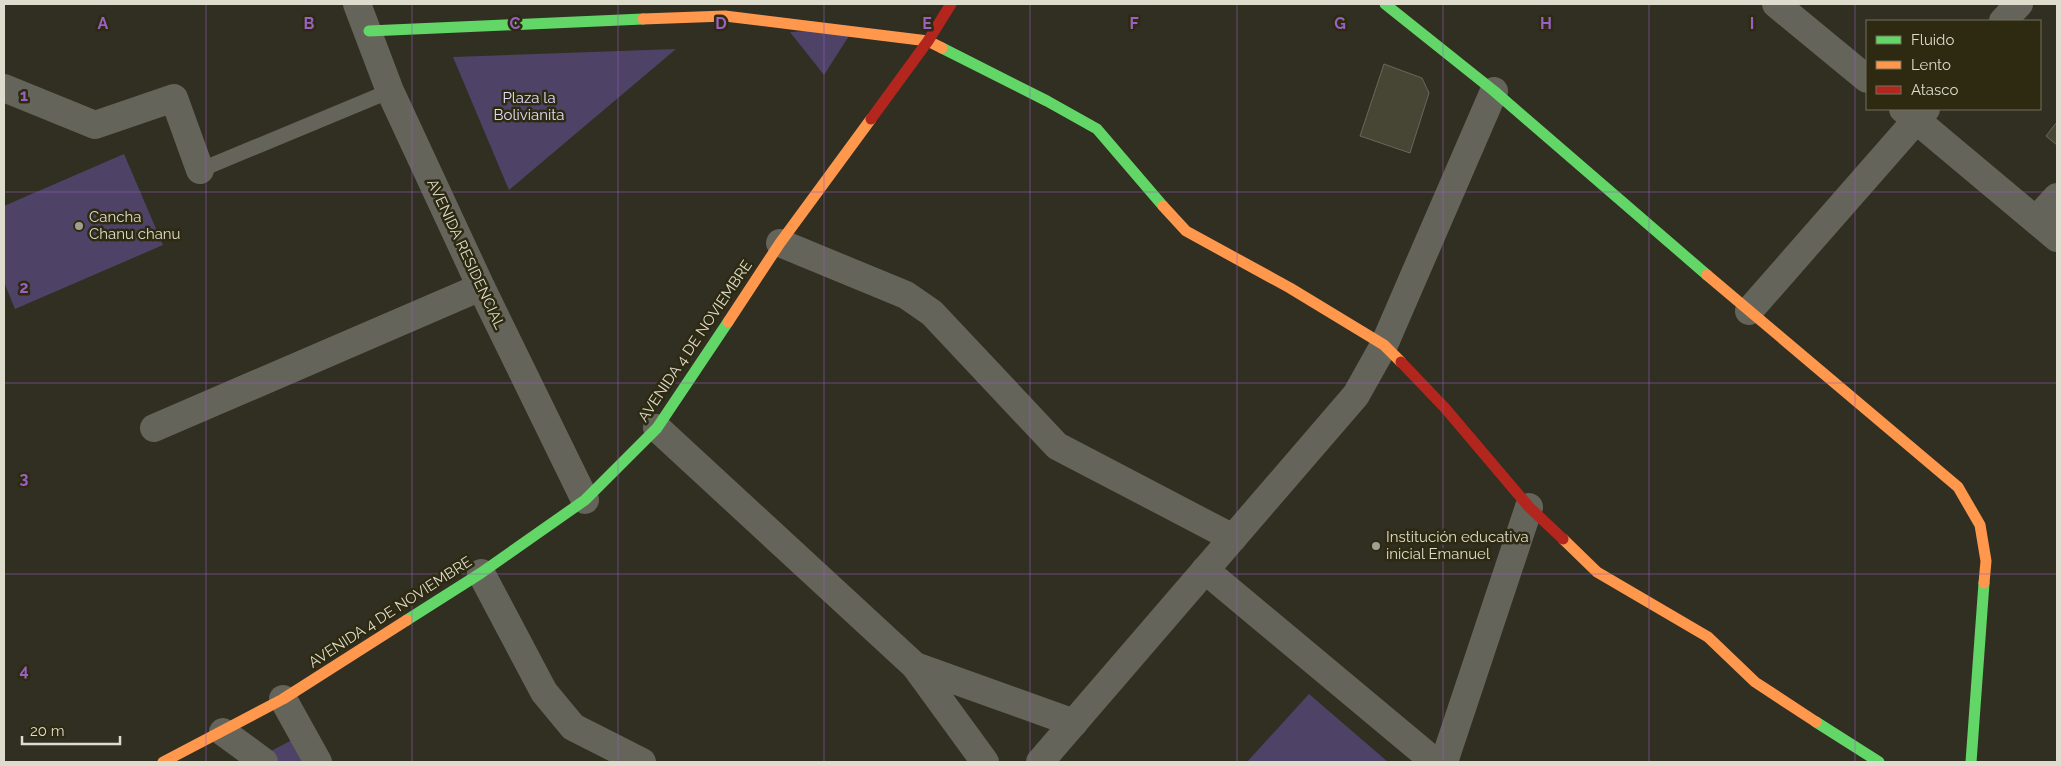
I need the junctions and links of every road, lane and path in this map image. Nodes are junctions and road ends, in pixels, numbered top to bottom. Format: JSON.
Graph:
{"nodes":[{"id":1,"x":357,"y":4,"type":"edge"},
{"id":2,"x":951,"y":4,"type":"edge"},
{"id":3,"x":1385,"y":4,"type":"edge"},
{"id":4,"x":1776,"y":4,"type":"edge"},
{"id":5,"x":2019,"y":4,"type":"edge"},
{"id":6,"x":2004,"y":20,"type":"edge"},
{"id":7,"x":368,"y":30,"type":"junction"},
{"id":8,"x":928,"y":41,"type":"junction"},
{"id":9,"x":1866,"y":79,"type":"edge"},
{"id":10,"x":4,"y":88,"type":"edge"},
{"id":11,"x":390,"y":90,"type":"junction"},
{"id":12,"x":1494,"y":90,"type":"junction"},
{"id":13,"x":1915,"y":112,"type":"edge"},
{"id":14,"x":200,"y":170,"type":"joint"},
{"id":15,"x":2057,"y":197,"type":"edge"},
{"id":16,"x":2036,"y":220,"type":"junction"},
{"id":17,"x":2057,"y":238,"type":"edge"},
{"id":18,"x":780,"y":243,"type":"junction"},
{"id":19,"x":481,"y":287,"type":"junction"},
{"id":20,"x":1749,"y":311,"type":"junction"},
{"id":21,"x":1384,"y":345,"type":"junction"},
{"id":22,"x":154,"y":428,"type":"dead end"},
{"id":23,"x":656,"y":428,"type":"junction"},
{"id":24,"x":585,"y":500,"type":"junction"},
{"id":25,"x":1529,"y":507,"type":"junction"},
{"id":26,"x":1233,"y":538,"type":"junction"},
{"id":27,"x":1205,"y":570,"type":"junction"},
{"id":28,"x":481,"y":573,"type":"junction"},
{"id":29,"x":915,"y":666,"type":"junction"},
{"id":30,"x":283,"y":699,"type":"junction"},
{"id":31,"x":1074,"y":723,"type":"junction"},
{"id":32,"x":223,"y":732,"type":"junction"},
{"id":33,"x":163,"y":762,"type":"edge"},
{"id":34,"x":264,"y":762,"type":"edge"},
{"id":35,"x":318,"y":762,"type":"edge"},
{"id":36,"x":642,"y":762,"type":"edge"},
{"id":37,"x":985,"y":762,"type":"edge"},
{"id":38,"x":1040,"y":762,"type":"edge"},
{"id":39,"x":1435,"y":762,"type":"edge"},
{"id":40,"x":1444,"y":762,"type":"edge"},
{"id":41,"x":1879,"y":762,"type":"edge"},
{"id":42,"x":1971,"y":762,"type":"edge"}],
"edges":[{"from":1,"to":7,"type":"street","name":"AVENIDA RESIDENCIAL"},
{"from":2,"to":8,"type":"street","name":"AVENIDA 4 DE NOVIEMBRE"},
{"from":3,"to":12,"type":"street"},
{"from":4,"to":9,"type":"street"},
{"from":5,"to":6,"type":"street"},
{"from":7,"to":8,"type":"street"},
{"from":7,"to":11,"type":"street","name":"AVENIDA RESIDENCIAL"},
{"from":8,"to":18,"type":"street","name":"AVENIDA 4 DE NOVIEMBRE"},
{"from":8,"to":21,"type":"street"},
{"from":10,"to":14,"type":"street"},
{"from":11,"to":14,"type":"lane"},
{"from":11,"to":19,"type":"street","name":"AVENIDA RESIDENCIAL"},
{"from":12,"to":20,"type":"street"},
{"from":12,"to":21,"type":"street"},
{"from":13,"to":16,"type":"street"},
{"from":13,"to":20,"type":"street"},
{"from":15,"to":16,"type":"street"},
{"from":16,"to":17,"type":"street"},
{"from":18,"to":23,"type":"street","name":"AVENIDA 4 DE NOVIEMBRE"},
{"from":18,"to":26,"type":"street"},
{"from":19,"to":22,"type":"street"},
{"from":19,"to":24,"type":"street","name":"AVENIDA RESIDENCIAL"},
{"from":20,"to":42,"type":"street"},
{"from":21,"to":25,"type":"street"},
{"from":21,"to":26,"type":"street"},
{"from":23,"to":24,"type":"street","name":"AVENIDA 4 DE NOVIEMBRE"},
{"from":23,"to":29,"type":"street"},
{"from":24,"to":28,"type":"street","name":"AVENIDA 4 DE NOVIEMBRE"},
{"from":25,"to":40,"type":"street"},
{"from":25,"to":41,"type":"street"},
{"from":26,"to":27,"type":"street"},
{"from":27,"to":31,"type":"street"},
{"from":27,"to":39,"type":"street"},
{"from":28,"to":30,"type":"street","name":"AVENIDA 4 DE NOVIEMBRE"},
{"from":28,"to":36,"type":"street"},
{"from":29,"to":31,"type":"street"},
{"from":29,"to":37,"type":"street"},
{"from":30,"to":32,"type":"street","name":"AVENIDA 4 DE NOVIEMBRE"},
{"from":30,"to":35,"type":"street"},
{"from":31,"to":38,"type":"street"},
{"from":32,"to":33,"type":"street","name":"AVENIDA 4 DE NOVIEMBRE"},
{"from":32,"to":34,"type":"street"}]}
